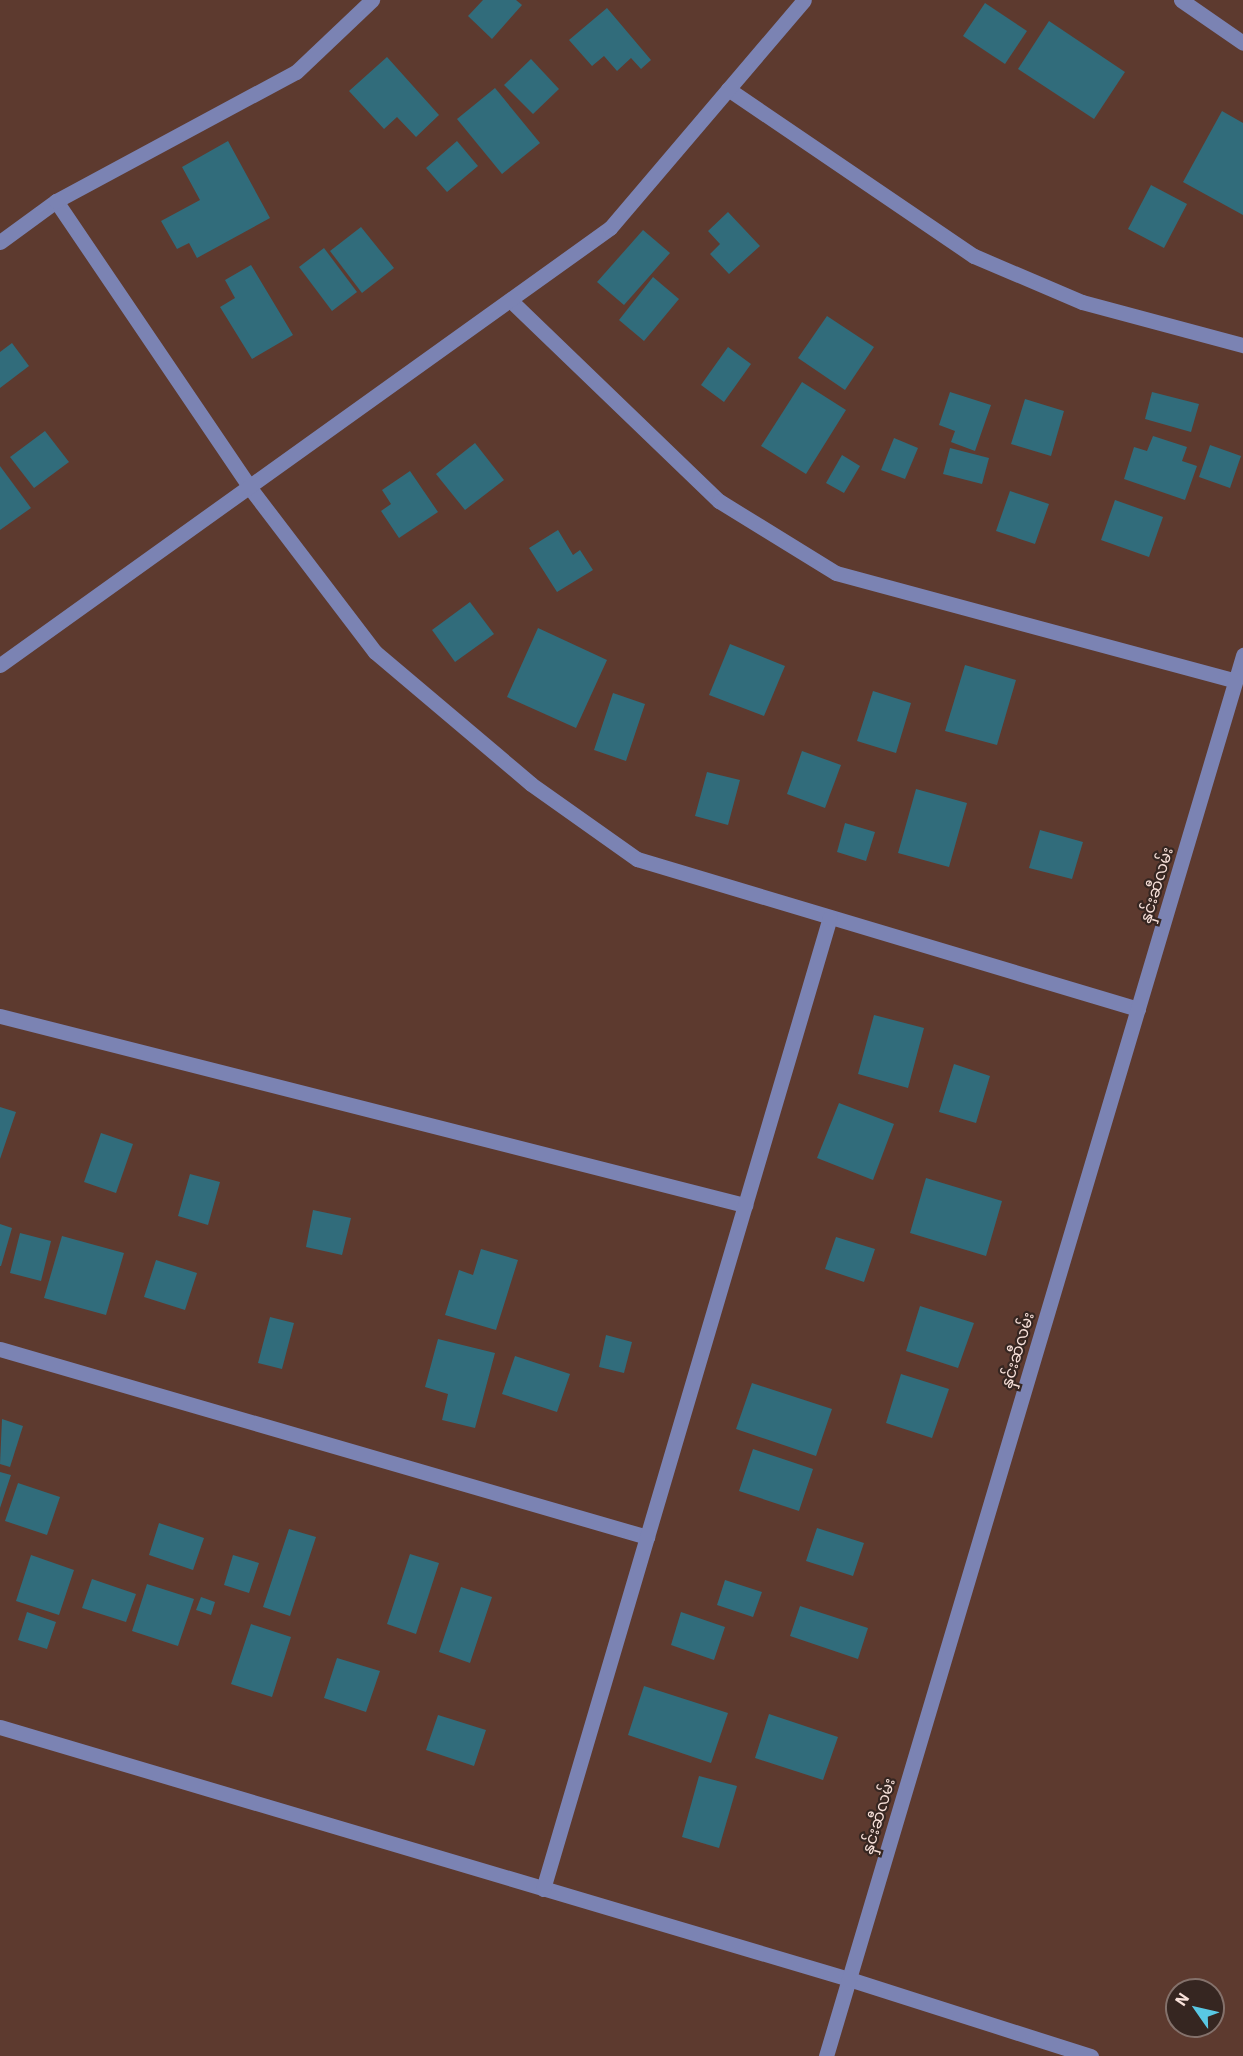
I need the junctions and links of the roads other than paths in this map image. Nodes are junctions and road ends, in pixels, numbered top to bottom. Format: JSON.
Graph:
{"nodes":[{"id":1,"x":372,"y":0,"type":"edge"},
{"id":2,"x":804,"y":0,"type":"edge"},
{"id":3,"x":1181,"y":0,"type":"edge"},
{"id":4,"x":1243,"y":43,"type":"edge"},
{"id":5,"x":728,"y":89,"type":"junction"},
{"id":6,"x":56,"y":201,"type":"junction"},
{"id":7,"x":0,"y":242,"type":"edge"},
{"id":8,"x":510,"y":300,"type":"junction"},
{"id":9,"x":1243,"y":345,"type":"edge"},
{"id":10,"x":250,"y":488,"type":"junction"},
{"id":11,"x":1243,"y":655,"type":"edge"},
{"id":12,"x":0,"y":665,"type":"edge"},
{"id":13,"x":1235,"y":681,"type":"junction"},
{"id":14,"x":830,"y":916,"type":"junction"},
{"id":15,"x":1138,"y":1009,"type":"junction"},
{"id":16,"x":0,"y":1016,"type":"edge"},
{"id":17,"x":745,"y":1205,"type":"junction"},
{"id":18,"x":0,"y":1349,"type":"edge"},
{"id":19,"x":647,"y":1537,"type":"junction"},
{"id":20,"x":0,"y":1729,"type":"edge"},
{"id":21,"x":543,"y":1889,"type":"junction"},
{"id":22,"x":849,"y":1979,"type":"junction"},
{"id":23,"x":826,"y":2056,"type":"edge"},
{"id":24,"x":1091,"y":2056,"type":"edge"}],
"edges":[{"from":1,"to":6,"type":"street"},
{"from":2,"to":5,"type":"street"},
{"from":3,"to":4,"type":"street"},
{"from":5,"to":8,"type":"street"},
{"from":5,"to":9,"type":"street"},
{"from":6,"to":7,"type":"street"},
{"from":6,"to":10,"type":"street"},
{"from":8,"to":10,"type":"street"},
{"from":8,"to":13,"type":"street"},
{"from":10,"to":12,"type":"street"},
{"from":10,"to":14,"type":"street"},
{"from":11,"to":13,"type":"street","name":"နှင်းဆီလမ်း"},
{"from":13,"to":15,"type":"street","name":"နှင်းဆီလမ်း"},
{"from":14,"to":15,"type":"street"},
{"from":14,"to":17,"type":"street"},
{"from":15,"to":22,"type":"street","name":"နှင်းဆီလမ်း"},
{"from":16,"to":17,"type":"street"},
{"from":17,"to":19,"type":"street"},
{"from":18,"to":19,"type":"street"},
{"from":19,"to":21,"type":"street"},
{"from":20,"to":21,"type":"street"},
{"from":21,"to":22,"type":"street"},
{"from":22,"to":23,"type":"street","name":"နှင်းဆီလမ်း"},
{"from":22,"to":24,"type":"street"}]}
